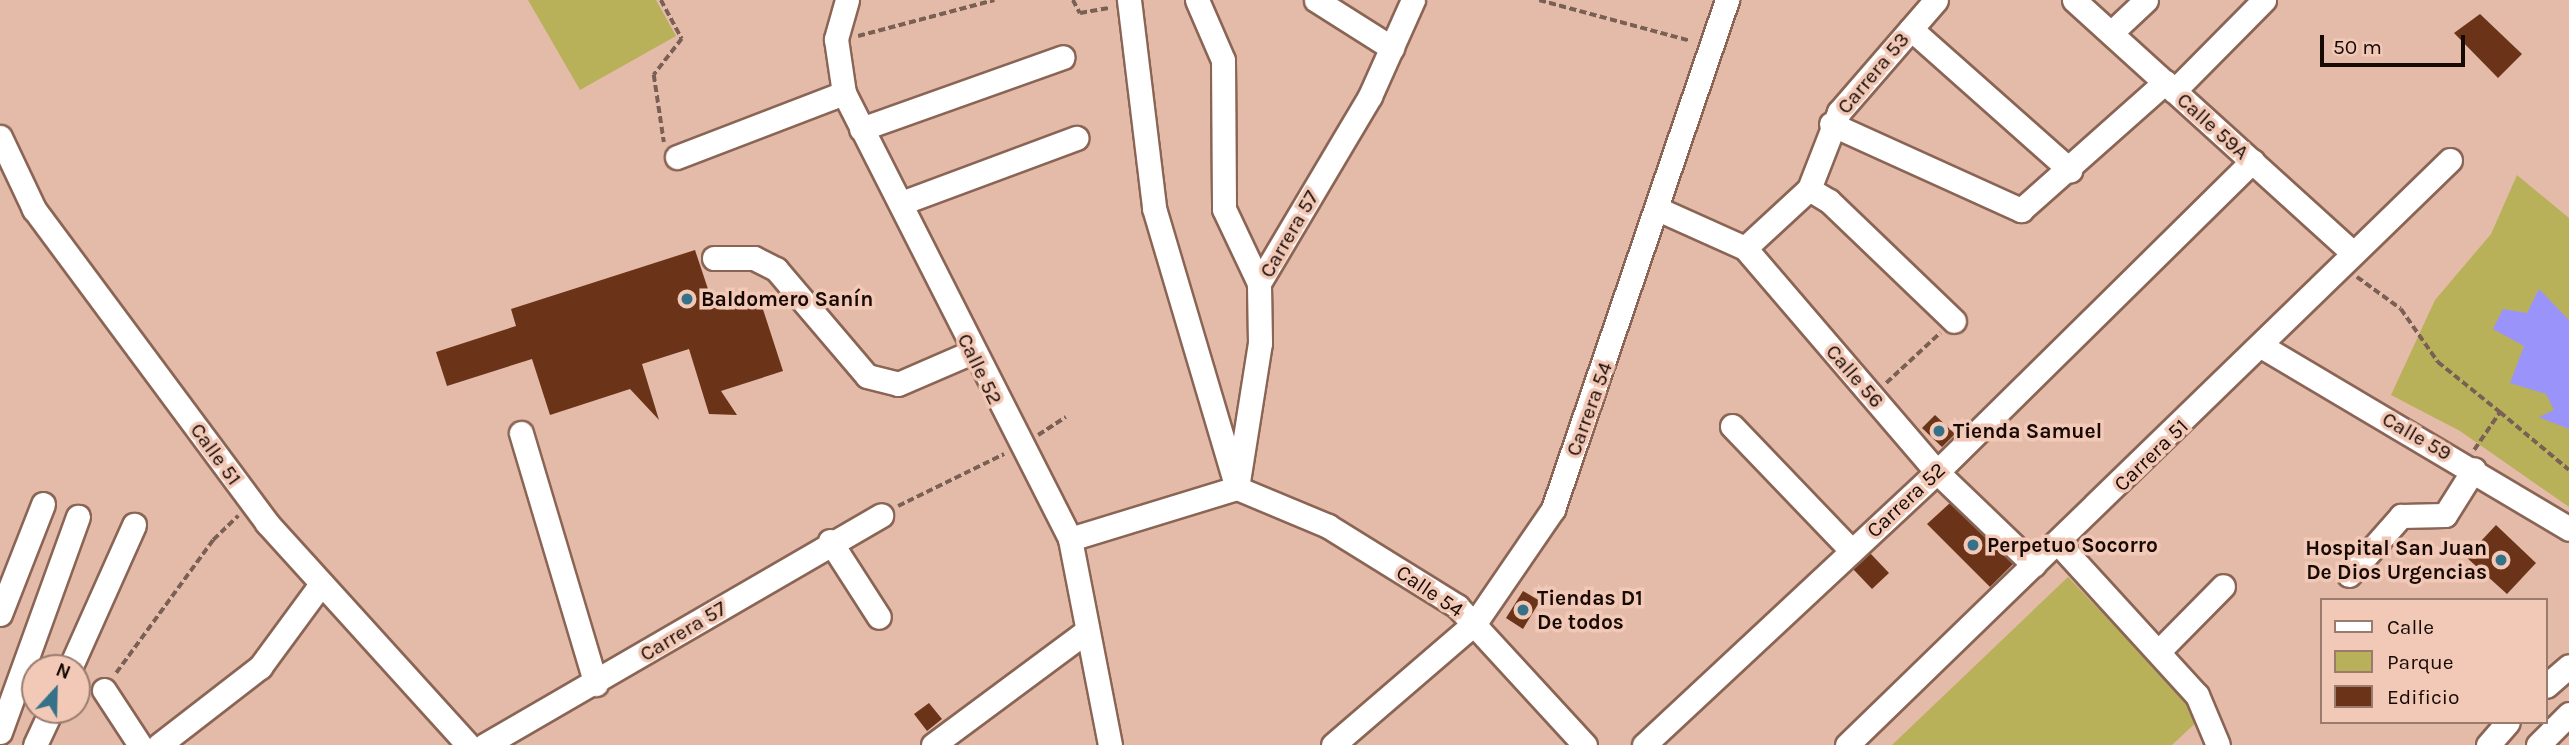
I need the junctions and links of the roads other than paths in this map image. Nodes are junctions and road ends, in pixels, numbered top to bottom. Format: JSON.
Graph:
{"nodes":[{"id":1,"x":847,"y":0,"type":"edge"},
{"id":2,"x":1316,"y":0,"type":"edge"},
{"id":3,"x":1413,"y":0,"type":"edge"},
{"id":4,"x":1727,"y":0,"type":"edge"},
{"id":5,"x":1936,"y":0,"type":"edge"},
{"id":6,"x":2074,"y":0,"type":"edge"},
{"id":7,"x":2146,"y":0,"type":"edge"},
{"id":8,"x":2264,"y":0,"type":"edge"},
{"id":9,"x":1128,"y":2,"type":"edge"},
{"id":10,"x":1203,"y":4,"type":"edge"},
{"id":11,"x":1911,"y":29,"type":"junction"},
{"id":12,"x":2110,"y":33,"type":"junction"},
{"id":13,"x":1392,"y":48,"type":"junction"},
{"id":14,"x":1063,"y":58,"type":"dead end"},
{"id":15,"x":2169,"y":87,"type":"junction"},
{"id":16,"x":844,"y":93,"type":"junction"},
{"id":17,"x":1831,"y":124,"type":"junction"},
{"id":18,"x":861,"y":129,"type":"junction"},
{"id":19,"x":0,"y":137,"type":"edge"},
{"id":20,"x":1076,"y":138,"type":"dead end"},
{"id":21,"x":677,"y":157,"type":"road end"},
{"id":22,"x":2450,"y":160,"type":"dead end"},
{"id":23,"x":2252,"y":161,"type":"junction"},
{"id":24,"x":2070,"y":170,"type":"junction"},
{"id":25,"x":1809,"y":189,"type":"junction"},
{"id":26,"x":904,"y":202,"type":"junction"},
{"id":27,"x":1660,"y":210,"type":"junction"},
{"id":28,"x":1745,"y":248,"type":"junction"},
{"id":29,"x":714,"y":258,"type":"dead end"},
{"id":30,"x":2347,"y":258,"type":"junction"},
{"id":31,"x":1259,"y":283,"type":"junction"},
{"id":32,"x":1954,"y":321,"type":"road end"},
{"id":33,"x":2263,"y":348,"type":"junction"},
{"id":34,"x":972,"y":352,"type":"junction"},
{"id":35,"x":1732,"y":426,"type":"dead end"},
{"id":36,"x":521,"y":433,"type":"dead end"},
{"id":37,"x":2470,"y":466,"type":"junction"},
{"id":38,"x":1937,"y":472,"type":"junction"},
{"id":39,"x":1237,"y":488,"type":"junction"},
{"id":40,"x":43,"y":504,"type":"dead end"},
{"id":41,"x":881,"y":515,"type":"road end"},
{"id":42,"x":78,"y":517,"type":"dead end"},
{"id":43,"x":134,"y":525,"type":"dead end"},
{"id":44,"x":2569,"y":529,"type":"edge"},
{"id":45,"x":1070,"y":540,"type":"junction"},
{"id":46,"x":830,"y":541,"type":"junction"},
{"id":47,"x":2058,"y":543,"type":"junction"},
{"id":48,"x":1852,"y":551,"type":"junction"},
{"id":49,"x":2034,"y":565,"type":"junction"},
{"id":50,"x":2349,"y":575,"type":"dead end"},
{"id":51,"x":321,"y":584,"type":"junction"},
{"id":52,"x":2223,"y":586,"type":"dead end"},
{"id":53,"x":0,"y":614,"type":"edge"},
{"id":54,"x":879,"y":617,"type":"dead end"},
{"id":55,"x":1475,"y":623,"type":"junction"},
{"id":56,"x":1084,"y":633,"type":"junction"},
{"id":57,"x":2159,"y":652,"type":"junction"},
{"id":58,"x":76,"y":654,"type":"edge"},
{"id":59,"x":596,"y":684,"type":"junction"},
{"id":60,"x":104,"y":690,"type":"road end"},
{"id":61,"x":2569,"y":714,"type":"edge"},
{"id":62,"x":45,"y":724,"type":"edge"},
{"id":63,"x":2506,"y":724,"type":"edge"},
{"id":64,"x":0,"y":732,"type":"edge"},
{"id":65,"x":35,"y":745,"type":"edge"},
{"id":66,"x":140,"y":745,"type":"edge"},
{"id":67,"x":159,"y":745,"type":"edge"},
{"id":68,"x":468,"y":745,"type":"edge"},
{"id":69,"x":485,"y":745,"type":"edge"},
{"id":70,"x":933,"y":745,"type":"edge"},
{"id":71,"x":1110,"y":745,"type":"edge"},
{"id":72,"x":1333,"y":745,"type":"edge"},
{"id":73,"x":1585,"y":745,"type":"edge"},
{"id":74,"x":1644,"y":745,"type":"edge"},
{"id":75,"x":1847,"y":745,"type":"edge"},
{"id":76,"x":2218,"y":745,"type":"edge"},
{"id":77,"x":2488,"y":745,"type":"edge"},
{"id":78,"x":2538,"y":745,"type":"edge"}],
"edges":[{"from":1,"to":16,"type":"street","name":"Calle 52"},
{"from":2,"to":13,"type":"street"},
{"from":3,"to":13,"type":"street","name":"Carrera 57"},
{"from":4,"to":27,"type":"street","name":"Carrera 54"},
{"from":5,"to":11,"type":"street","name":"Carrera 53"},
{"from":6,"to":12,"type":"street","name":"Calle 59A"},
{"from":7,"to":12,"type":"street"},
{"from":8,"to":15,"type":"street"},
{"from":9,"to":39,"type":"street"},
{"from":10,"to":31,"type":"street"},
{"from":11,"to":17,"type":"street","name":"Carrera 53"},
{"from":11,"to":24,"type":"street"},
{"from":12,"to":15,"type":"street","name":"Calle 59A"},
{"from":13,"to":31,"type":"street","name":"Carrera 57"},
{"from":14,"to":18,"type":"street"},
{"from":15,"to":23,"type":"street","name":"Calle 59A"},
{"from":15,"to":24,"type":"street"},
{"from":16,"to":18,"type":"street","name":"Calle 52"},
{"from":16,"to":21,"type":"street"},
{"from":17,"to":24,"type":"street"},
{"from":17,"to":25,"type":"street","name":"Carrera 53"},
{"from":18,"to":26,"type":"street","name":"Calle 52"},
{"from":19,"to":51,"type":"street","name":"Calle 51"},
{"from":20,"to":26,"type":"street"},
{"from":22,"to":30,"type":"street","name":"Carrera 51"},
{"from":23,"to":30,"type":"street","name":"Calle 59A"},
{"from":23,"to":38,"type":"street","name":"Carrera 52"},
{"from":25,"to":28,"type":"street","name":"Carrera 53"},
{"from":25,"to":32,"type":"street"},
{"from":26,"to":34,"type":"street","name":"Calle 52"},
{"from":27,"to":28,"type":"street","name":"Calle 56"},
{"from":27,"to":55,"type":"street","name":"Carrera 54"},
{"from":28,"to":38,"type":"street","name":"Calle 56"},
{"from":29,"to":34,"type":"street"},
{"from":30,"to":33,"type":"street","name":"Carrera 51"},
{"from":31,"to":39,"type":"street","name":"Carrera 57"},
{"from":33,"to":37,"type":"street","name":"Calle 59"},
{"from":33,"to":47,"type":"street","name":"Carrera 51"},
{"from":34,"to":45,"type":"street","name":"Calle 52"},
{"from":35,"to":48,"type":"street"},
{"from":36,"to":59,"type":"street"},
{"from":37,"to":44,"type":"street","name":"Calle 59"},
{"from":37,"to":50,"type":"street"},
{"from":38,"to":48,"type":"street","name":"Carrera 52"},
{"from":38,"to":49,"type":"street","name":"Calle 56"},
{"from":39,"to":45,"type":"street"},
{"from":39,"to":55,"type":"street","name":"Calle 54"},
{"from":40,"to":53,"type":"street"},
{"from":41,"to":46,"type":"street","name":"Carrera 57"},
{"from":42,"to":64,"type":"street"},
{"from":43,"to":58,"type":"street"},
{"from":45,"to":56,"type":"street","name":"Calle 52"},
{"from":46,"to":54,"type":"street"},
{"from":46,"to":59,"type":"street","name":"Carrera 57"},
{"from":47,"to":49,"type":"street","name":"Carrera 51"},
{"from":47,"to":57,"type":"street"},
{"from":48,"to":74,"type":"street","name":"Carrera 52"},
{"from":49,"to":75,"type":"street","name":"Carrera 51"},
{"from":51,"to":67,"type":"street"},
{"from":51,"to":68,"type":"street","name":"Calle 51"},
{"from":52,"to":57,"type":"street"},
{"from":55,"to":72,"type":"street","name":"Carrera 54"},
{"from":55,"to":73,"type":"street","name":"Calle 54"},
{"from":56,"to":70,"type":"street"},
{"from":56,"to":71,"type":"street","name":"Calle 52"},
{"from":57,"to":76,"type":"street"},
{"from":59,"to":69,"type":"street","name":"Carrera 57"},
{"from":60,"to":66,"type":"street"},
{"from":61,"to":78,"type":"street"},
{"from":62,"to":65,"type":"street"},
{"from":63,"to":77,"type":"street"}]}
